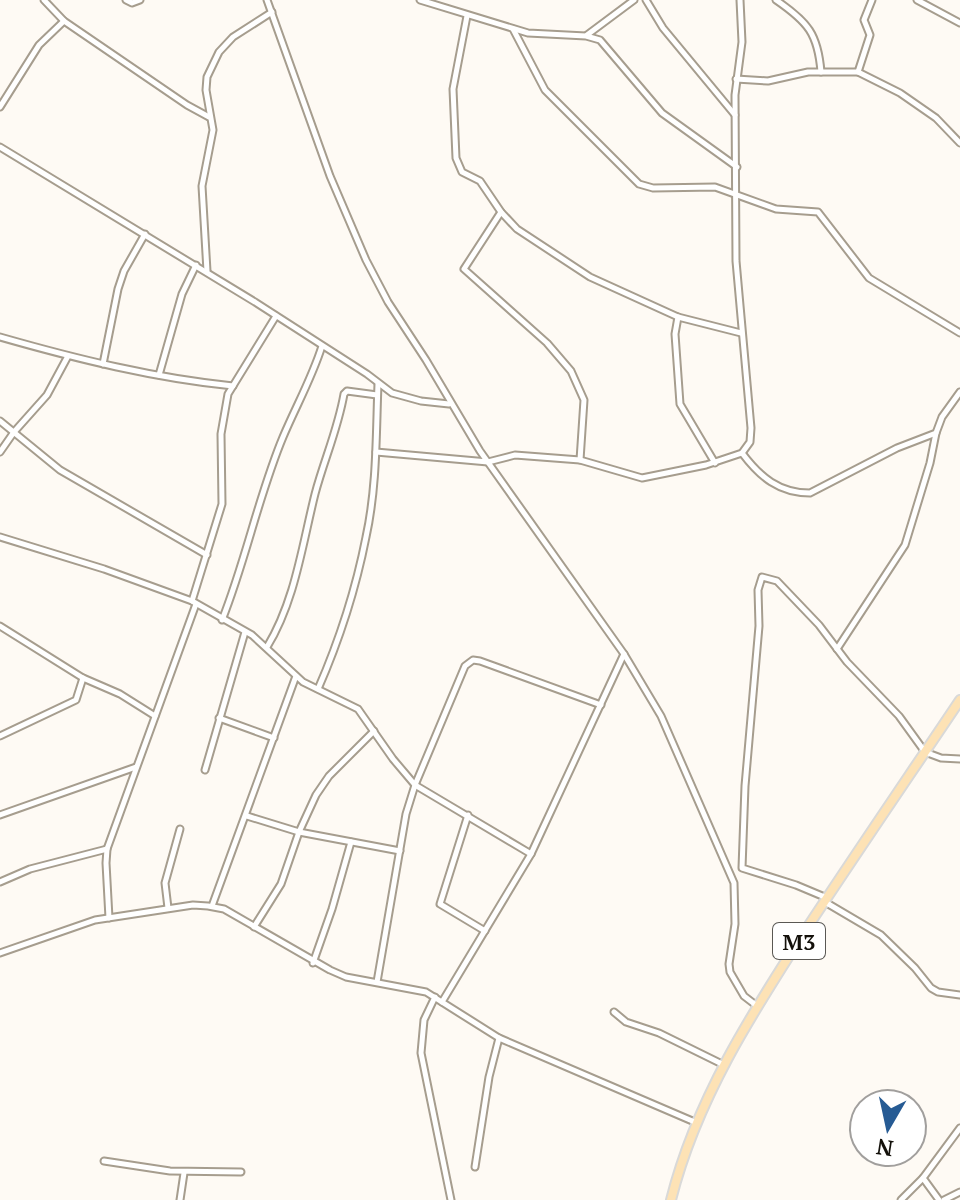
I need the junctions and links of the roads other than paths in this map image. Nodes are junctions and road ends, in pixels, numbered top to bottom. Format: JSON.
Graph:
{"nodes":[{"id":1,"x":44,"y":0,"type":"edge"},
{"id":2,"x":126,"y":0,"type":"edge"},
{"id":3,"x":140,"y":0,"type":"edge"},
{"id":4,"x":267,"y":0,"type":"edge"},
{"id":5,"x":420,"y":0,"type":"edge"},
{"id":6,"x":634,"y":0,"type":"edge"},
{"id":7,"x":646,"y":0,"type":"edge"},
{"id":8,"x":740,"y":0,"type":"edge"},
{"id":9,"x":776,"y":0,"type":"edge"},
{"id":10,"x":872,"y":0,"type":"edge"},
{"id":11,"x":917,"y":0,"type":"edge"},
{"id":12,"x":272,"y":12,"type":"junction"},
{"id":13,"x":467,"y":16,"type":"junction"},
{"id":14,"x":64,"y":21,"type":"junction"},
{"id":15,"x":960,"y":23,"type":"edge"},
{"id":16,"x":513,"y":29,"type":"junction"},
{"id":17,"x":586,"y":36,"type":"junction"},
{"id":18,"x":821,"y":72,"type":"junction"},
{"id":19,"x":858,"y":72,"type":"junction"},
{"id":20,"x":736,"y":79,"type":"junction"},
{"id":21,"x":0,"y":107,"type":"edge"},
{"id":22,"x":736,"y":115,"type":"junction"},
{"id":23,"x":210,"y":117,"type":"junction"},
{"id":24,"x":960,"y":143,"type":"edge"},
{"id":25,"x":0,"y":148,"type":"edge"},
{"id":26,"x":737,"y":167,"type":"junction"},
{"id":27,"x":738,"y":194,"type":"junction"},
{"id":28,"x":501,"y":212,"type":"junction"},
{"id":29,"x":145,"y":234,"type":"junction"},
{"id":30,"x":196,"y":265,"type":"junction"},
{"id":31,"x":207,"y":272,"type":"junction"},
{"id":32,"x":276,"y":316,"type":"junction"},
{"id":33,"x":678,"y":317,"type":"junction"},
{"id":34,"x":741,"y":333,"type":"junction"},
{"id":35,"x":960,"y":333,"type":"edge"},
{"id":36,"x":0,"y":337,"type":"edge"},
{"id":37,"x":322,"y":346,"type":"junction"},
{"id":38,"x":68,"y":356,"type":"junction"},
{"id":39,"x":103,"y":364,"type":"junction"},
{"id":40,"x":159,"y":375,"type":"junction"},
{"id":41,"x":378,"y":383,"type":"junction"},
{"id":42,"x":233,"y":386,"type":"junction"},
{"id":43,"x":960,"y":392,"type":"edge"},
{"id":44,"x":377,"y":395,"type":"junction"},
{"id":45,"x":450,"y":404,"type":"junction"},
{"id":46,"x":950,"y":405,"type":"junction"},
{"id":47,"x":960,"y":409,"type":"edge"},
{"id":48,"x":0,"y":421,"type":"edge"},
{"id":49,"x":14,"y":432,"type":"junction"},
{"id":50,"x":936,"y":433,"type":"junction"},
{"id":51,"x":0,"y":452,"type":"edge"},
{"id":52,"x":376,"y":452,"type":"junction"},
{"id":53,"x":742,"y":453,"type":"junction"},
{"id":54,"x":580,"y":460,"type":"junction"},
{"id":55,"x":488,"y":462,"type":"junction"},
{"id":56,"x":715,"y":463,"type":"junction"},
{"id":57,"x":0,"y":537,"type":"edge"},
{"id":58,"x":207,"y":555,"type":"junction"},
{"id":59,"x":194,"y":602,"type":"junction"},
{"id":60,"x":222,"y":620,"type":"junction"},
{"id":61,"x":0,"y":626,"type":"edge"},
{"id":62,"x":245,"y":632,"type":"junction"},
{"id":63,"x":267,"y":647,"type":"junction"},
{"id":64,"x":837,"y":649,"type":"junction"},
{"id":65,"x":624,"y":654,"type":"junction"},
{"id":66,"x":296,"y":676,"type":"junction"},
{"id":67,"x":83,"y":678,"type":"junction"},
{"id":68,"x":318,"y":690,"type":"junction"},
{"id":69,"x":960,"y":700,"type":"edge"},
{"id":70,"x":601,"y":705,"type":"junction"},
{"id":71,"x":155,"y":716,"type":"junction"},
{"id":72,"x":219,"y":718,"type":"junction"},
{"id":73,"x":374,"y":731,"type":"junction"},
{"id":74,"x":0,"y":736,"type":"edge"},
{"id":75,"x":274,"y":738,"type":"junction"},
{"id":76,"x":925,"y":752,"type":"junction"},
{"id":77,"x":960,"y":759,"type":"edge"},
{"id":78,"x":136,"y":767,"type":"junction"},
{"id":79,"x":205,"y":770,"type":"dead end"},
{"id":80,"x":415,"y":785,"type":"junction"},
{"id":81,"x":0,"y":815,"type":"edge"},
{"id":82,"x":468,"y":815,"type":"junction"},
{"id":83,"x":247,"y":816,"type":"junction"},
{"id":84,"x":180,"y":829,"type":"dead end"},
{"id":85,"x":299,"y":832,"type":"junction"},
{"id":86,"x":351,"y":842,"type":"junction"},
{"id":87,"x":107,"y":849,"type":"junction"},
{"id":88,"x":400,"y":851,"type":"junction"},
{"id":89,"x":531,"y":854,"type":"junction"},
{"id":90,"x":728,"y":868,"type":"junction"},
{"id":91,"x":742,"y":868,"type":"junction"},
{"id":92,"x":0,"y":882,"type":"edge"},
{"id":93,"x":826,"y":900,"type":"junction"},
{"id":94,"x":212,"y":906,"type":"junction"},
{"id":95,"x":168,"y":908,"type":"junction"},
{"id":96,"x":109,"y":918,"type":"junction"},
{"id":97,"x":254,"y":927,"type":"junction"},
{"id":98,"x":485,"y":931,"type":"junction"},
{"id":99,"x":0,"y":953,"type":"edge"},
{"id":100,"x":313,"y":963,"type":"junction"},
{"id":101,"x":377,"y":982,"type":"junction"},
{"id":102,"x":960,"y":995,"type":"edge"},
{"id":103,"x":435,"y":997,"type":"junction"},
{"id":104,"x":442,"y":1002,"type":"junction"},
{"id":105,"x":757,"y":1006,"type":"junction"},
{"id":106,"x":614,"y":1012,"type":"dead end"},
{"id":107,"x":499,"y":1038,"type":"junction"},
{"id":108,"x":724,"y":1065,"type":"junction"},
{"id":109,"x":697,"y":1123,"type":"junction"},
{"id":110,"x":960,"y":1128,"type":"edge"},
{"id":111,"x":104,"y":1161,"type":"dead end"},
{"id":112,"x":475,"y":1167,"type":"dead end"},
{"id":113,"x":241,"y":1172,"type":"dead end"},
{"id":114,"x":184,"y":1173,"type":"junction"},
{"id":115,"x":923,"y":1178,"type":"junction"},
{"id":116,"x":960,"y":1192,"type":"edge"},
{"id":117,"x":180,"y":1200,"type":"edge"},
{"id":118,"x":451,"y":1200,"type":"edge"},
{"id":119,"x":671,"y":1200,"type":"edge"},
{"id":120,"x":901,"y":1200,"type":"edge"},
{"id":121,"x":942,"y":1200,"type":"edge"}],
"edges":[{"from":1,"to":14,"type":"street"},
{"from":2,"to":3,"type":"street"},
{"from":4,"to":12,"type":"street"},
{"from":5,"to":13,"type":"street"},
{"from":6,"to":17,"type":"street"},
{"from":7,"to":22,"type":"street"},
{"from":8,"to":20,"type":"street"},
{"from":9,"to":18,"type":"street"},
{"from":10,"to":19,"type":"street"},
{"from":11,"to":15,"type":"street"},
{"from":12,"to":23,"type":"street"},
{"from":12,"to":45,"type":"street"},
{"from":13,"to":16,"type":"street"},
{"from":13,"to":28,"type":"street"},
{"from":14,"to":21,"type":"street"},
{"from":14,"to":23,"type":"street"},
{"from":16,"to":17,"type":"street"},
{"from":16,"to":27,"type":"street"},
{"from":17,"to":26,"type":"street"},
{"from":18,"to":19,"type":"street"},
{"from":18,"to":20,"type":"street"},
{"from":19,"to":24,"type":"street"},
{"from":20,"to":22,"type":"street"},
{"from":22,"to":26,"type":"street"},
{"from":23,"to":31,"type":"street"},
{"from":25,"to":29,"type":"street"},
{"from":26,"to":27,"type":"street"},
{"from":27,"to":34,"type":"street"},
{"from":27,"to":35,"type":"street"},
{"from":28,"to":33,"type":"street"},
{"from":28,"to":54,"type":"street"},
{"from":29,"to":30,"type":"street"},
{"from":29,"to":39,"type":"street"},
{"from":30,"to":31,"type":"street"},
{"from":30,"to":40,"type":"street"},
{"from":31,"to":32,"type":"street"},
{"from":32,"to":37,"type":"street"},
{"from":32,"to":42,"type":"street"},
{"from":33,"to":34,"type":"street"},
{"from":33,"to":56,"type":"street"},
{"from":34,"to":53,"type":"street"},
{"from":36,"to":38,"type":"street"},
{"from":37,"to":41,"type":"street"},
{"from":37,"to":60,"type":"street"},
{"from":38,"to":39,"type":"street"},
{"from":38,"to":49,"type":"street"},
{"from":39,"to":40,"type":"street"},
{"from":40,"to":42,"type":"street"},
{"from":41,"to":44,"type":"street"},
{"from":41,"to":45,"type":"street"},
{"from":42,"to":58,"type":"street"},
{"from":43,"to":46,"type":"street"},
{"from":44,"to":52,"type":"street"},
{"from":44,"to":63,"type":"street"},
{"from":45,"to":55,"type":"street"},
{"from":46,"to":47,"type":"street"},
{"from":46,"to":50,"type":"street"},
{"from":48,"to":49,"type":"street"},
{"from":49,"to":51,"type":"street"},
{"from":49,"to":58,"type":"street"},
{"from":50,"to":53,"type":"street"},
{"from":50,"to":64,"type":"street"},
{"from":52,"to":55,"type":"street"},
{"from":52,"to":68,"type":"street"},
{"from":53,"to":56,"type":"street"},
{"from":54,"to":55,"type":"street"},
{"from":54,"to":56,"type":"street"},
{"from":55,"to":65,"type":"street"},
{"from":57,"to":59,"type":"street"},
{"from":58,"to":59,"type":"street"},
{"from":59,"to":60,"type":"street"},
{"from":59,"to":71,"type":"street"},
{"from":60,"to":62,"type":"street"},
{"from":61,"to":67,"type":"street"},
{"from":62,"to":63,"type":"street"},
{"from":62,"to":72,"type":"street"},
{"from":63,"to":66,"type":"street"},
{"from":64,"to":76,"type":"street"},
{"from":64,"to":91,"type":"street"},
{"from":65,"to":70,"type":"street"},
{"from":65,"to":90,"type":"street"},
{"from":66,"to":68,"type":"street"},
{"from":66,"to":75,"type":"street"},
{"from":67,"to":71,"type":"street"},
{"from":67,"to":74,"type":"street"},
{"from":68,"to":73,"type":"street"},
{"from":69,"to":76,"type":"main road","number":"M3"},
{"from":70,"to":80,"type":"street"},
{"from":70,"to":89,"type":"street"},
{"from":71,"to":78,"type":"street"},
{"from":72,"to":75,"type":"street"},
{"from":72,"to":79,"type":"street"},
{"from":73,"to":80,"type":"street"},
{"from":73,"to":85,"type":"street"},
{"from":75,"to":83,"type":"street"},
{"from":76,"to":77,"type":"street"},
{"from":76,"to":93,"type":"main road","number":"M3"},
{"from":78,"to":81,"type":"street"},
{"from":78,"to":87,"type":"street"},
{"from":80,"to":82,"type":"street"},
{"from":80,"to":88,"type":"street"},
{"from":82,"to":89,"type":"street"},
{"from":82,"to":98,"type":"street"},
{"from":83,"to":85,"type":"street"},
{"from":83,"to":94,"type":"street"},
{"from":84,"to":95,"type":"street"},
{"from":85,"to":86,"type":"street"},
{"from":85,"to":97,"type":"street"},
{"from":86,"to":88,"type":"street"},
{"from":86,"to":100,"type":"street"},
{"from":87,"to":92,"type":"street"},
{"from":87,"to":96,"type":"street"},
{"from":88,"to":101,"type":"street"},
{"from":89,"to":98,"type":"street"},
{"from":90,"to":91,"type":"street"},
{"from":90,"to":105,"type":"street"},
{"from":91,"to":93,"type":"street"},
{"from":93,"to":102,"type":"street"},
{"from":93,"to":105,"type":"main road","number":"M3"},
{"from":94,"to":95,"type":"street"},
{"from":94,"to":97,"type":"street"},
{"from":95,"to":96,"type":"street"},
{"from":96,"to":99,"type":"street"},
{"from":97,"to":100,"type":"street"},
{"from":98,"to":104,"type":"street"},
{"from":100,"to":101,"type":"street"},
{"from":101,"to":103,"type":"street"},
{"from":103,"to":104,"type":"street"},
{"from":103,"to":118,"type":"street"},
{"from":104,"to":107,"type":"street"},
{"from":105,"to":108,"type":"main road","number":"M3"},
{"from":106,"to":108,"type":"street"},
{"from":107,"to":109,"type":"street"},
{"from":107,"to":112,"type":"street"},
{"from":108,"to":109,"type":"main road","number":"M3"},
{"from":109,"to":119,"type":"main road","number":"M3"},
{"from":110,"to":115,"type":"street"},
{"from":111,"to":114,"type":"street"},
{"from":113,"to":114,"type":"street"},
{"from":114,"to":117,"type":"street"},
{"from":115,"to":120,"type":"street"},
{"from":115,"to":121,"type":"street"},
{"from":116,"to":121,"type":"street"}]}
